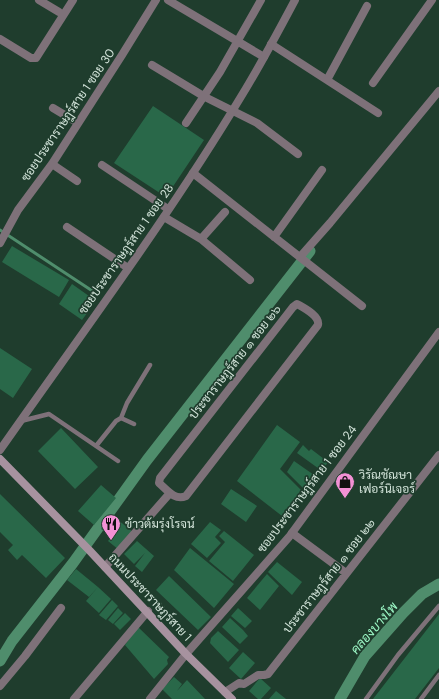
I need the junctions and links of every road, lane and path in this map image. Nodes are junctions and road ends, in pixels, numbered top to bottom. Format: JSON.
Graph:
{"nodes":[{"id":1,"x":39,"y":0,"type":"edge"},
{"id":2,"x":74,"y":0,"type":"edge"},
{"id":3,"x":156,"y":0,"type":"edge"},
{"id":4,"x":168,"y":0,"type":"edge"},
{"id":5,"x":261,"y":0,"type":"edge"},
{"id":6,"x":295,"y":0,"type":"edge"},
{"id":7,"x":432,"y":0,"type":"edge"},
{"id":8,"x":367,"y":6,"type":"dead end"},
{"id":9,"x":59,"y":12,"type":"dead end"},
{"id":10,"x":0,"y":39,"type":"edge"},
{"id":11,"x":237,"y":42,"type":"junction"},
{"id":12,"x":271,"y":44,"type":"junction"},
{"id":13,"x":264,"y":57,"type":"junction"},
{"id":14,"x":152,"y":65,"type":"dead end"},
{"id":15,"x":327,"y":80,"type":"junction"},
{"id":16,"x":373,"y":83,"type":"dead end"},
{"id":17,"x":439,"y":91,"type":"edge"},
{"id":18,"x":205,"y":96,"type":"junction"},
{"id":19,"x":53,"y":108,"type":"dead end"},
{"id":20,"x":232,"y":112,"type":"junction"},
{"id":21,"x":378,"y":113,"type":"dead end"},
{"id":22,"x":78,"y":123,"type":"junction"},
{"id":23,"x":186,"y":123,"type":"dead end"},
{"id":24,"x":298,"y":154,"type":"dead end"},
{"id":25,"x":52,"y":164,"type":"junction"},
{"id":26,"x":102,"y":165,"type":"dead end"},
{"id":27,"x":322,"y":170,"type":"dead end"},
{"id":28,"x":193,"y":173,"type":"junction"},
{"id":29,"x":77,"y":181,"type":"dead end"},
{"id":30,"x":225,"y":212,"type":"dead end"},
{"id":31,"x":166,"y":213,"type":"junction"},
{"id":32,"x":67,"y":227,"type":"dead end"},
{"id":33,"x":274,"y":237,"type":"junction"},
{"id":34,"x":201,"y":239,"type":"junction"},
{"id":35,"x":1,"y":241,"type":"edge"},
{"id":36,"x":304,"y":260,"type":"junction"},
{"id":37,"x":128,"y":268,"type":"junction"},
{"id":38,"x":250,"y":280,"type":"dead end"},
{"id":39,"x":362,"y":306,"type":"dead end"},
{"id":40,"x":439,"y":332,"type":"edge"},
{"id":41,"x":150,"y":365,"type":"dead end"},
{"id":42,"x":121,"y":418,"type":"junction"},
{"id":43,"x":21,"y":421,"type":"junction"},
{"id":44,"x":134,"y":424,"type":"dead end"},
{"id":45,"x":96,"y":446,"type":"junction"},
{"id":46,"x":0,"y":450,"type":"edge"},
{"id":47,"x":439,"y":455,"type":"edge"},
{"id":48,"x":0,"y":459,"type":"edge"},
{"id":49,"x":118,"y":461,"type":"dead end"},
{"id":50,"x":170,"y":493,"type":"junction"},
{"id":51,"x":292,"y":533,"type":"junction"},
{"id":52,"x":105,"y":567,"type":"junction"},
{"id":53,"x":346,"y":574,"type":"junction"},
{"id":54,"x":160,"y":603,"type":"dead end"},
{"id":55,"x":439,"y":606,"type":"edge"},
{"id":56,"x":164,"y":607,"type":"dead end"},
{"id":57,"x":61,"y":608,"type":"dead end"},
{"id":58,"x":148,"y":611,"type":"junction"},
{"id":59,"x":186,"y":654,"type":"junction"},
{"id":60,"x":439,"y":675,"type":"edge"},
{"id":61,"x":0,"y":686,"type":"edge"},
{"id":62,"x":225,"y":692,"type":"junction"},
{"id":63,"x":74,"y":699,"type":"edge"},
{"id":64,"x":150,"y":699,"type":"edge"},
{"id":65,"x":232,"y":699,"type":"edge"},
{"id":66,"x":366,"y":699,"type":"edge"},
{"id":67,"x":420,"y":699,"type":"edge"}],
"edges":[{"from":1,"to":9,"type":"street"},
{"from":2,"to":10,"type":"street"},
{"from":3,"to":22,"type":"street","name":"ซอยประชาราษฎร์สาย 1 ซอย 30"},
{"from":4,"to":11,"type":"street"},
{"from":5,"to":11,"type":"street"},
{"from":6,"to":12,"type":"street","name":"ซอยประชาราษฎร์สาย 1 ซอย 28"},
{"from":7,"to":16,"type":"street"},
{"from":8,"to":15,"type":"street"},
{"from":11,"to":13,"type":"street"},
{"from":11,"to":18,"type":"street"},
{"from":12,"to":13,"type":"street","name":"ซอยประชาราษฎร์สาย 1 ซอย 28"},
{"from":12,"to":15,"type":"street"},
{"from":13,"to":20,"type":"street","name":"ซอยประชาราษฎร์สาย 1 ซอย 28"},
{"from":14,"to":18,"type":"street"},
{"from":15,"to":21,"type":"street"},
{"from":17,"to":36,"type":"street"},
{"from":18,"to":20,"type":"street"},
{"from":18,"to":23,"type":"street"},
{"from":19,"to":22,"type":"street"},
{"from":20,"to":24,"type":"street"},
{"from":20,"to":28,"type":"street","name":"ซอยประชาราษฎร์สาย 1 ซอย 28"},
{"from":22,"to":25,"type":"street","name":"ซอยประชาราษฎร์สาย 1 ซอย 30"},
{"from":25,"to":29,"type":"street"},
{"from":25,"to":35,"type":"street","name":"ซอยประชาราษฎร์สาย 1 ซอย 30"},
{"from":26,"to":31,"type":"street"},
{"from":27,"to":33,"type":"street"},
{"from":28,"to":31,"type":"street","name":"ซอยประชาราษฎร์สาย 1 ซอย 28"},
{"from":28,"to":33,"type":"street"},
{"from":30,"to":34,"type":"street"},
{"from":31,"to":34,"type":"street"},
{"from":31,"to":37,"type":"street","name":"ซอยประชาราษฎร์สาย 1 ซอย 28"},
{"from":32,"to":37,"type":"street"},
{"from":33,"to":36,"type":"street"},
{"from":34,"to":38,"type":"street"},
{"from":36,"to":39,"type":"street"},
{"from":37,"to":43,"type":"street","name":"ซอยประชาราษฎร์สาย 1 ซอย 28"},
{"from":40,"to":51,"type":"street","name":"ซอยประชาราษฎร์สาย 1 ซอย 24"},
{"from":41,"to":42,"type":"lane"},
{"from":42,"to":44,"type":"lane"},
{"from":42,"to":45,"type":"lane"},
{"from":43,"to":45,"type":"lane"},
{"from":43,"to":46,"type":"street","name":"ซอยประชาราษฎร์สาย 1 ซอย 28"},
{"from":45,"to":49,"type":"lane"},
{"from":47,"to":53,"type":"street","name":"ประชาราษฎร์สาย ๑ ซอย ๒๒"},
{"from":48,"to":52,"type":"main road","name":"ถนนประชาราษฎร์สาย 1"},
{"from":50,"to":50,"type":"street","name":"ประชาราษฎร์สาย ๑ ซอย ๒๖"},
{"from":50,"to":52,"type":"street"},
{"from":51,"to":53,"type":"street"},
{"from":51,"to":59,"type":"street","name":"ซอยประชาราษฎร์สาย 1 ซอย 24"},
{"from":52,"to":58,"type":"main road","name":"ถนนประชาราษฎร์สาย 1"},
{"from":53,"to":62,"type":"street","name":"ประชาราษฎร์สาย ๑ ซอย ๒๒"},
{"from":54,"to":56,"type":"path"},
{"from":55,"to":66,"type":"lane"},
{"from":57,"to":61,"type":"street"},
{"from":58,"to":59,"type":"main road","name":"ถนนประชาราษฎร์สาย 1"},
{"from":58,"to":63,"type":"street"},
{"from":59,"to":62,"type":"main road","name":"ถนนประชาราษฎร์สาย 1"},
{"from":59,"to":64,"type":"street","name":"ซอยประชาราษฎร์สาย 1 ซอย 24"},
{"from":60,"to":67,"type":"lane"},
{"from":62,"to":65,"type":"main road","name":"ถนนประชาราษฎร์สาย 1"}]}
